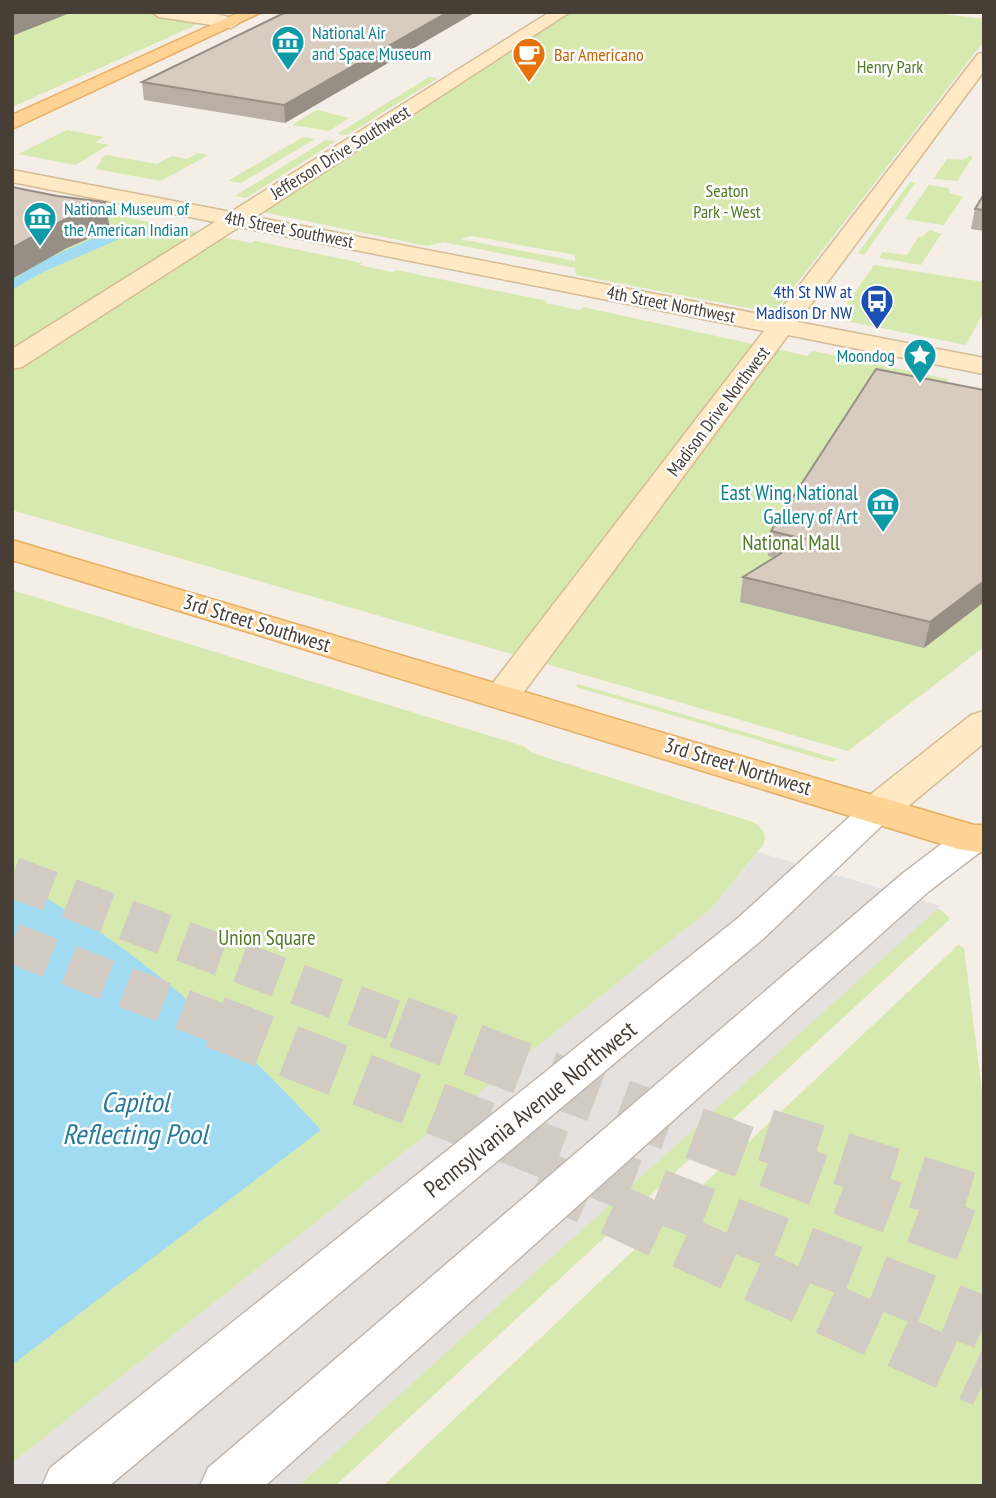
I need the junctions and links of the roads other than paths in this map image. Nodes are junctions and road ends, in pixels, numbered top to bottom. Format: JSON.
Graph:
{"nodes":[{"id":1,"x":159,"y":12,"type":"edge"},
{"id":2,"x":254,"y":12,"type":"edge"},
{"id":3,"x":562,"y":12,"type":"edge"},
{"id":4,"x":231,"y":23,"type":"junction"},
{"id":5,"x":984,"y":58,"type":"edge"},
{"id":6,"x":12,"y":123,"type":"edge"},
{"id":7,"x":12,"y":176,"type":"edge"},
{"id":8,"x":236,"y":219,"type":"junction"},
{"id":9,"x":400,"y":251,"type":"joint"},
{"id":10,"x":782,"y":326,"type":"junction"},
{"id":11,"x":12,"y":360,"type":"edge"},
{"id":12,"x":984,"y":366,"type":"edge"},
{"id":13,"x":12,"y":550,"type":"edge"},
{"id":14,"x":502,"y":696,"type":"junction"},
{"id":15,"x":984,"y":723,"type":"edge"},
{"id":16,"x":880,"y":808,"type":"junction"},
{"id":17,"x":981,"y":839,"type":"edge"},
{"id":18,"x":68,"y":1486,"type":"edge"},
{"id":19,"x":226,"y":1486,"type":"edge"}],
"edges":[{"from":1,"to":4,"type":"street"},
{"from":2,"to":4,"type":"main road"},
{"from":3,"to":8,"type":"street","name":"Jefferson Drive Southwest"},
{"from":4,"to":6,"type":"main road"},
{"from":5,"to":10,"type":"street","name":"Madison Drive Northwest"},
{"from":7,"to":8,"type":"street","name":"4th Street Southwest"},
{"from":8,"to":9,"type":"street","name":"4th Street Southwest"},
{"from":8,"to":11,"type":"street","name":"Jefferson Drive Southwest"},
{"from":9,"to":10,"type":"street","name":"4th Street Northwest"},
{"from":10,"to":12,"type":"street","name":"4th Street Northwest"},
{"from":10,"to":14,"type":"street","name":"Madison Drive Northwest"},
{"from":13,"to":14,"type":"main road","name":"3rd Street Southwest"},
{"from":14,"to":16,"type":"main road","name":"3rd Street Northwest"},
{"from":15,"to":16,"type":"street","name":"Pennsylvania Avenue Northwest"},
{"from":16,"to":17,"type":"main road","name":"3rd Street Northwest"},
{"from":16,"to":18,"type":"street","name":"Pennsylvania Avenue Northwest"},
{"from":17,"to":19,"type":"street"}]}
